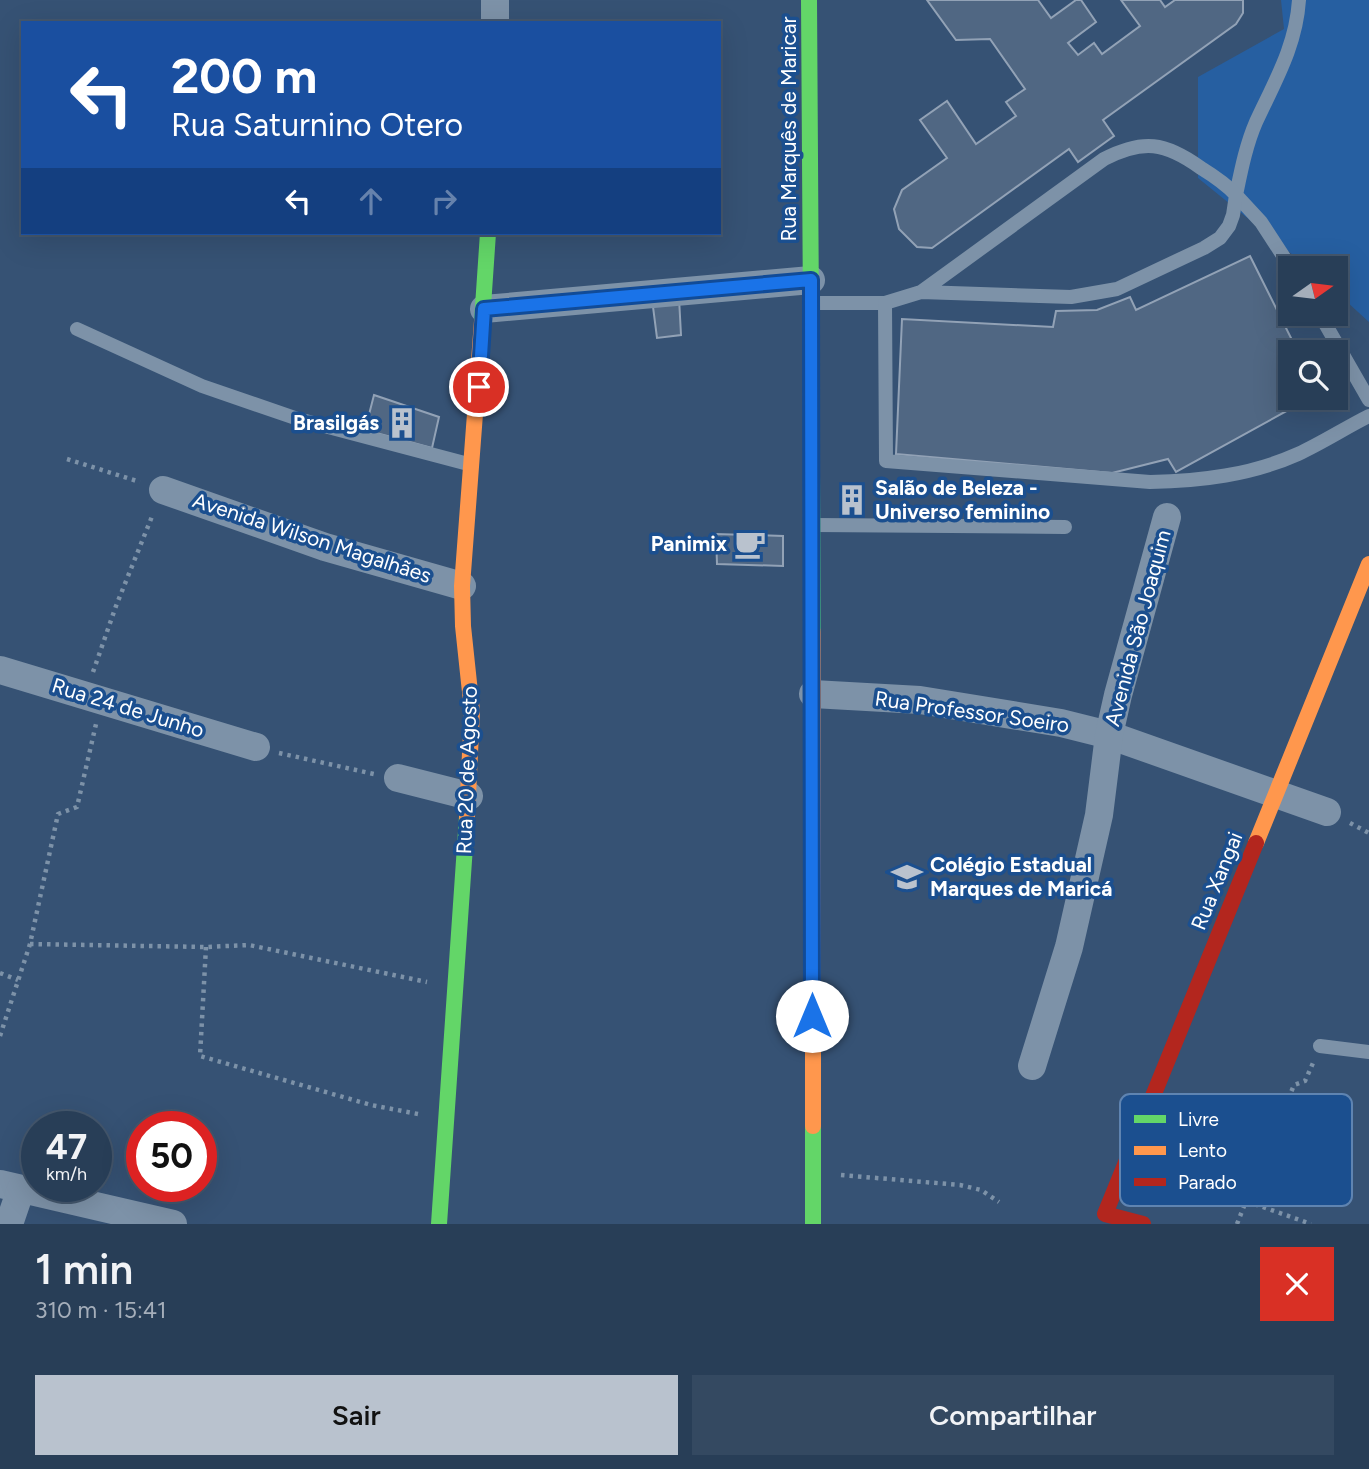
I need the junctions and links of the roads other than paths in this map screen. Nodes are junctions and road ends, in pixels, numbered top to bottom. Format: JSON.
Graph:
{"nodes":[{"id":1,"x":495,"y":0,"type":"edge"},
{"id":2,"x":809,"y":0,"type":"edge"},
{"id":3,"x":1299,"y":0,"type":"edge"},
{"id":4,"x":495,"y":21,"type":"edge"},
{"id":5,"x":1236,"y":195,"type":"junction"},
{"id":6,"x":488,"y":235,"type":"edge"},
{"id":7,"x":1284,"y":256,"type":"edge"},
{"id":8,"x":811,"y":292,"type":"junction"},
{"id":9,"x":921,"y":292,"type":"junction"},
{"id":10,"x":886,"y":303,"type":"junction"},
{"id":11,"x":484,"y":309,"type":"junction"},
{"id":12,"x":1326,"y":326,"type":"edge"},
{"id":13,"x":76,"y":329,"type":"dead end"},
{"id":14,"x":1369,"y":400,"type":"edge"},
{"id":15,"x":1369,"y":416,"type":"edge"},
{"id":16,"x":473,"y":465,"type":"junction"},
{"id":17,"x":163,"y":490,"type":"road end"},
{"id":18,"x":1167,"y":517,"type":"dead end"},
{"id":19,"x":813,"y":524,"type":"junction"},
{"id":20,"x":1066,"y":527,"type":"dead end"},
{"id":21,"x":1368,"y":573,"type":"edge"},
{"id":22,"x":462,"y":586,"type":"junction"},
{"id":23,"x":0,"y":670,"type":"edge"},
{"id":24,"x":813,"y":694,"type":"junction"},
{"id":25,"x":1109,"y":735,"type":"junction"},
{"id":26,"x":256,"y":747,"type":"road end"},
{"id":27,"x":398,"y":778,"type":"road end"},
{"id":28,"x":1276,"y":793,"type":"junction"},
{"id":29,"x":469,"y":796,"type":"junction"},
{"id":30,"x":1327,"y":812,"type":"dead end"},
{"id":31,"x":1320,"y":1046,"type":"road end"},
{"id":32,"x":1369,"y":1052,"type":"edge"},
{"id":33,"x":1032,"y":1066,"type":"dead end"},
{"id":34,"x":1154,"y":1094,"type":"edge"},
{"id":35,"x":1120,"y":1177,"type":"edge"},
{"id":36,"x":10,"y":1186,"type":"edge"},
{"id":37,"x":9,"y":1224,"type":"edge"},
{"id":38,"x":173,"y":1224,"type":"edge"},
{"id":39,"x":439,"y":1224,"type":"edge"},
{"id":40,"x":813,"y":1224,"type":"edge"},
{"id":41,"x":1143,"y":1224,"type":"edge"}],
"edges":[{"from":1,"to":4,"type":"street"},
{"from":2,"to":8,"type":"street","name":"Rua Marquês de Maricar"},
{"from":3,"to":5,"type":"lane"},
{"from":5,"to":7,"type":"lane"},
{"from":5,"to":9,"type":"lane"},
{"from":5,"to":9,"type":"lane"},
{"from":6,"to":11,"type":"street","name":"Rua 20 de Agosto"},
{"from":8,"to":10,"type":"lane"},
{"from":8,"to":11,"type":"street"},
{"from":8,"to":19,"type":"street","name":"Rua Marquês de Maricar"},
{"from":9,"to":10,"type":"lane"},
{"from":10,"to":15,"type":"lane"},
{"from":11,"to":16,"type":"street","name":"Rua 20 de Agosto"},
{"from":12,"to":14,"type":"lane"},
{"from":13,"to":16,"type":"lane"},
{"from":16,"to":22,"type":"street","name":"Rua 20 de Agosto"},
{"from":17,"to":22,"type":"street","name":"Avenida Wilson Magalhães"},
{"from":18,"to":25,"type":"street","name":"Avenida São Joaquim"},
{"from":19,"to":20,"type":"lane"},
{"from":19,"to":24,"type":"street","name":"Rua Marquês de Maricar"},
{"from":21,"to":28,"type":"street","name":"Rua Xangai"},
{"from":22,"to":29,"type":"street","name":"Rua 20 de Agosto"},
{"from":23,"to":26,"type":"street","name":"Rua 24 de Junho"},
{"from":24,"to":25,"type":"street","name":"Rua Professor Soeiro"},
{"from":24,"to":40,"type":"street","name":"Rua Marquês de Maricar"},
{"from":25,"to":28,"type":"street","name":"Rua Professor Soeiro"},
{"from":25,"to":33,"type":"street","name":"Avenida São Joaquim"},
{"from":27,"to":29,"type":"street"},
{"from":28,"to":30,"type":"street","name":"Rua Professor Soeiro"},
{"from":28,"to":34,"type":"street","name":"Rua Xangai"},
{"from":29,"to":39,"type":"street","name":"Rua 20 de Agosto"},
{"from":31,"to":32,"type":"lane"},
{"from":35,"to":41,"type":"street","name":"Rua Xangai"},
{"from":36,"to":37,"type":"street"},
{"from":36,"to":38,"type":"street"}]}
